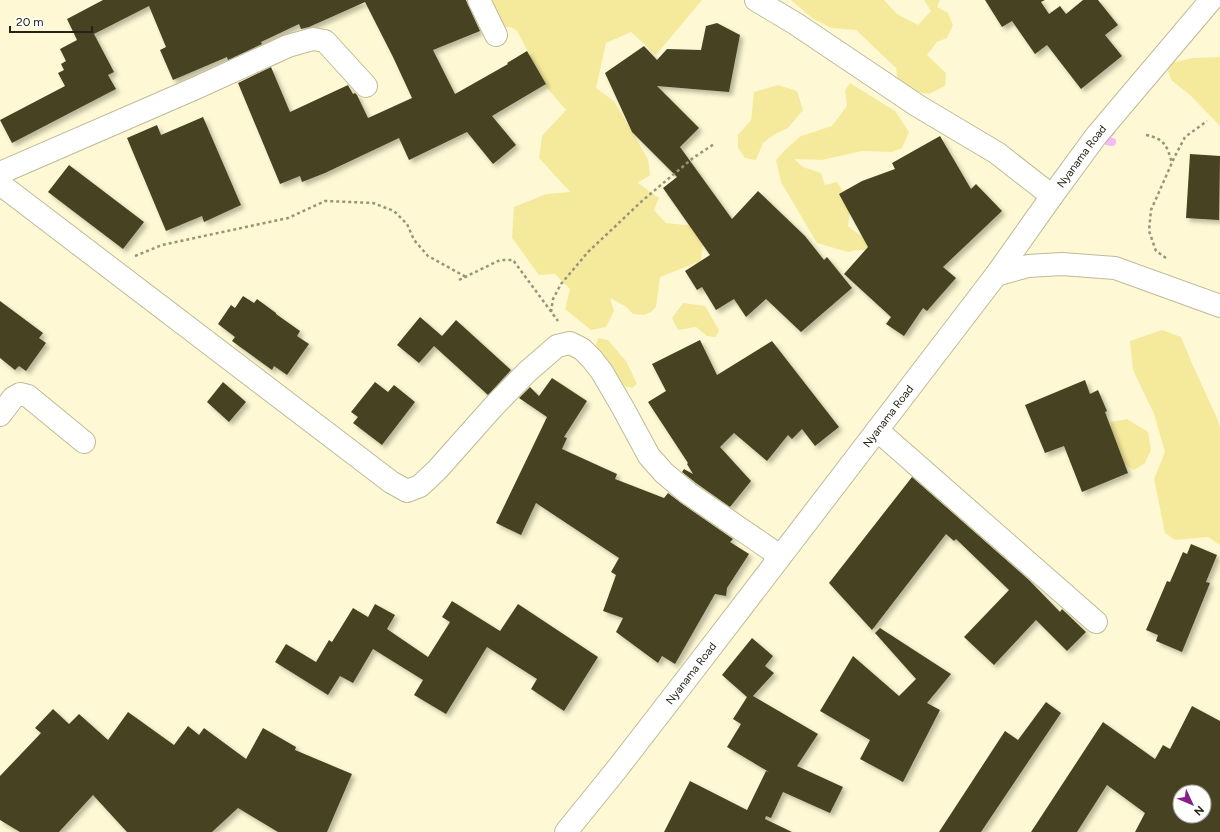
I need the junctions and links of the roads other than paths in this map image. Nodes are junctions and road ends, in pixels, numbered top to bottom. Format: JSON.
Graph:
{"nodes":[{"id":1,"x":479,"y":0,"type":"edge"},
{"id":2,"x":756,"y":0,"type":"edge"},
{"id":3,"x":1211,"y":0,"type":"edge"},
{"id":4,"x":496,"y":35,"type":"dead end"},
{"id":5,"x":366,"y":86,"type":"dead end"},
{"id":6,"x":0,"y":173,"type":"edge"},
{"id":7,"x":0,"y":184,"type":"edge"},
{"id":8,"x":1052,"y":196,"type":"junction"},
{"id":9,"x":996,"y":274,"type":"junction"},
{"id":10,"x":1220,"y":306,"type":"edge"},
{"id":11,"x":0,"y":415,"type":"edge"},
{"id":12,"x":877,"y":430,"type":"junction"},
{"id":13,"x":84,"y":442,"type":"dead end"},
{"id":14,"x":780,"y":556,"type":"junction"},
{"id":15,"x":1096,"y":622,"type":"dead end"},
{"id":16,"x":566,"y":832,"type":"edge"}],
"edges":[{"from":1,"to":4,"type":"street"},
{"from":2,"to":8,"type":"street"},
{"from":3,"to":8,"type":"street","name":"Nyanama Road"},
{"from":5,"to":6,"type":"street"},
{"from":7,"to":14,"type":"street"},
{"from":8,"to":9,"type":"street","name":"Nyanama Road"},
{"from":9,"to":10,"type":"street"},
{"from":9,"to":12,"type":"street","name":"Nyanama Road"},
{"from":11,"to":13,"type":"street"},
{"from":12,"to":14,"type":"street","name":"Nyanama Road"},
{"from":12,"to":15,"type":"street"},
{"from":14,"to":16,"type":"street","name":"Nyanama Road"}]}
